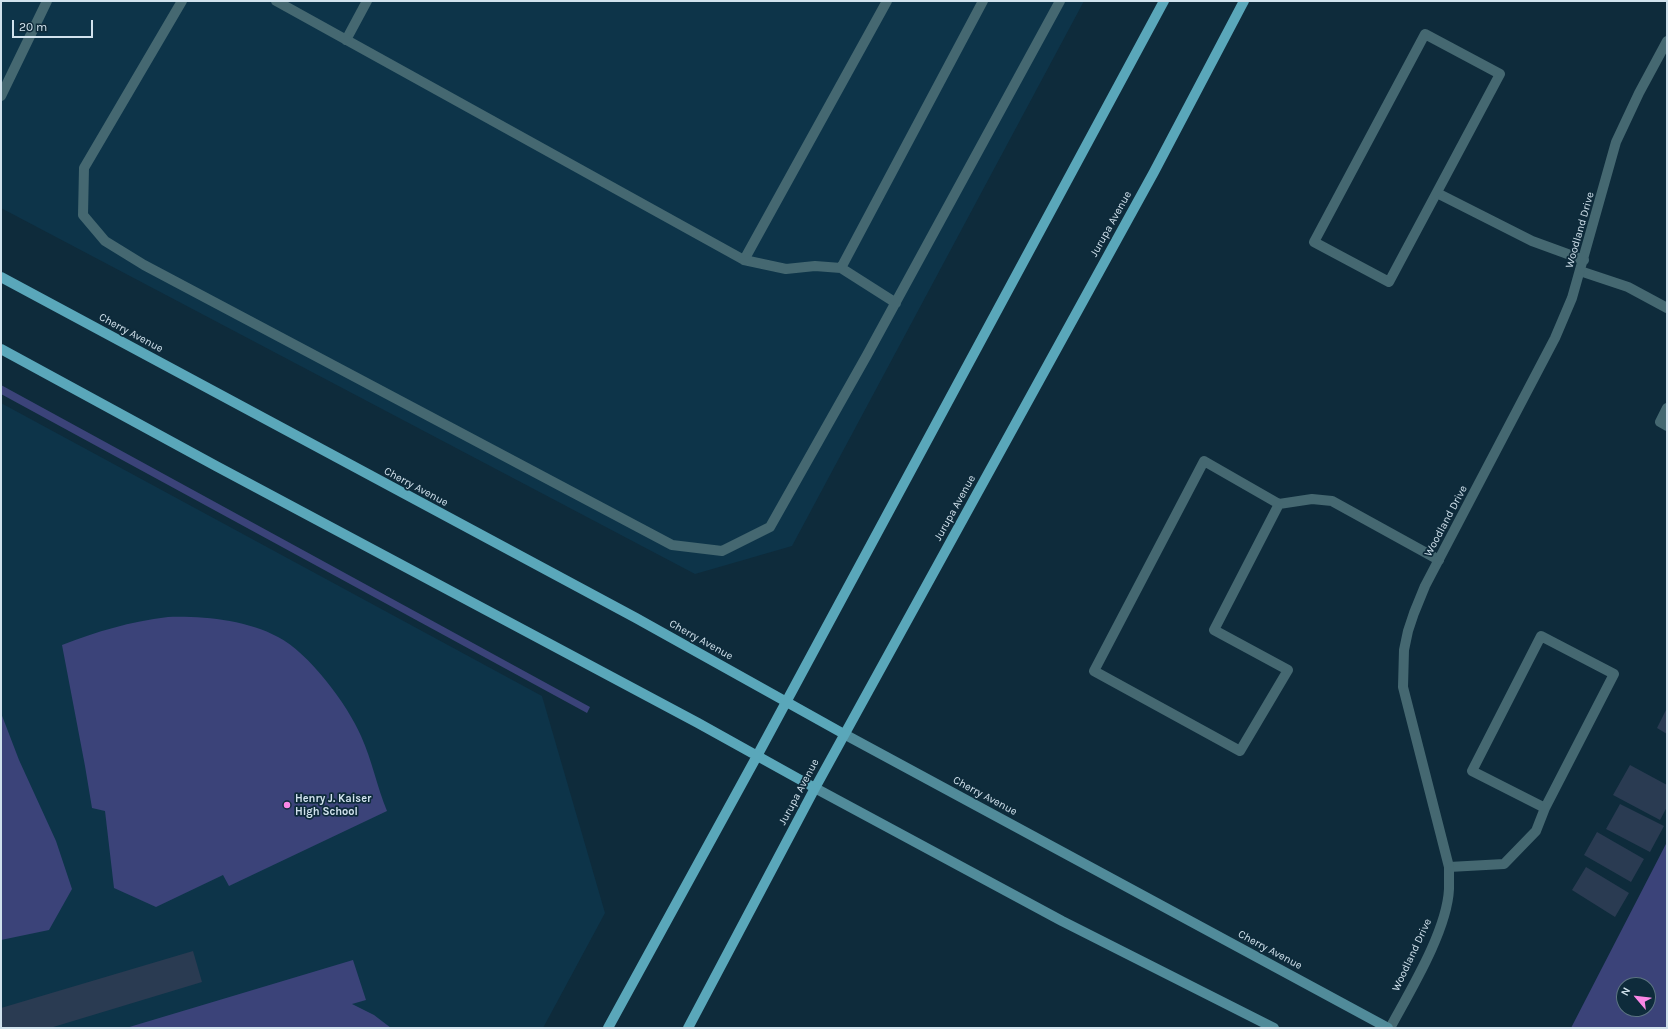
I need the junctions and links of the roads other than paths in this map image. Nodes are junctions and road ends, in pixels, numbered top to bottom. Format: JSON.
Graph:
{"nodes":[{"id":1,"x":48,"y":1,"type":"edge"},
{"id":2,"x":182,"y":1,"type":"edge"},
{"id":3,"x":276,"y":1,"type":"edge"},
{"id":4,"x":367,"y":1,"type":"edge"},
{"id":5,"x":887,"y":1,"type":"edge"},
{"id":6,"x":984,"y":1,"type":"edge"},
{"id":7,"x":1060,"y":1,"type":"edge"},
{"id":8,"x":1164,"y":1,"type":"edge"},
{"id":9,"x":1244,"y":1,"type":"edge"},
{"id":10,"x":346,"y":40,"type":"junction"},
{"id":11,"x":1667,"y":41,"type":"edge"},
{"id":12,"x":1,"y":96,"type":"edge"},
{"id":13,"x":1437,"y":193,"type":"junction"},
{"id":14,"x":744,"y":260,"type":"junction"},
{"id":15,"x":1584,"y":260,"type":"junction"},
{"id":16,"x":841,"y":268,"type":"junction"},
{"id":17,"x":1580,"y":271,"type":"junction"},
{"id":18,"x":1,"y":277,"type":"edge"},
{"id":19,"x":896,"y":303,"type":"junction"},
{"id":20,"x":1667,"y":308,"type":"edge"},
{"id":21,"x":1,"y":350,"type":"edge"},
{"id":22,"x":1667,"y":408,"type":"edge"},
{"id":23,"x":1667,"y":426,"type":"edge"},
{"id":24,"x":1279,"y":504,"type":"junction"},
{"id":25,"x":1439,"y":560,"type":"junction"},
{"id":26,"x":786,"y":701,"type":"junction"},
{"id":27,"x":844,"y":734,"type":"junction"},
{"id":28,"x":757,"y":756,"type":"junction"},
{"id":29,"x":815,"y":788,"type":"junction"},
{"id":30,"x":1545,"y":808,"type":"junction"},
{"id":31,"x":1448,"y":867,"type":"junction"},
{"id":32,"x":608,"y":1028,"type":"edge"},
{"id":33,"x":688,"y":1028,"type":"edge"},
{"id":34,"x":1274,"y":1028,"type":"edge"},
{"id":35,"x":1389,"y":1028,"type":"edge"}],
"edges":[{"from":1,"to":12,"type":"street"},
{"from":2,"to":19,"type":"street"},
{"from":3,"to":10,"type":"street"},
{"from":4,"to":10,"type":"street"},
{"from":5,"to":14,"type":"street"},
{"from":6,"to":16,"type":"street"},
{"from":7,"to":19,"type":"street"},
{"from":8,"to":26,"type":"main road"},
{"from":9,"to":27,"type":"main road","name":"Jurupa Avenue"},
{"from":10,"to":14,"type":"street"},
{"from":11,"to":15,"type":"street","name":"Woodland Drive"},
{"from":13,"to":13,"type":"street"},
{"from":13,"to":15,"type":"street"},
{"from":14,"to":16,"type":"street"},
{"from":15,"to":17,"type":"street","name":"Woodland Drive"},
{"from":16,"to":19,"type":"street"},
{"from":17,"to":20,"type":"street"},
{"from":17,"to":25,"type":"street","name":"Woodland Drive"},
{"from":18,"to":26,"type":"main road","name":"Cherry Avenue"},
{"from":21,"to":28,"type":"main road"},
{"from":22,"to":23,"type":"street"},
{"from":24,"to":24,"type":"street"},
{"from":24,"to":25,"type":"street"},
{"from":25,"to":31,"type":"street","name":"Woodland Drive"},
{"from":26,"to":27,"type":"main road","name":"Cherry Avenue"},
{"from":26,"to":28,"type":"main road"},
{"from":27,"to":29,"type":"main road","name":"Jurupa Avenue"},
{"from":27,"to":35,"type":"main road","name":"Cherry Avenue"},
{"from":28,"to":29,"type":"main road"},
{"from":28,"to":32,"type":"main road"},
{"from":29,"to":33,"type":"main road","name":"Jurupa Avenue"},
{"from":29,"to":34,"type":"main road"},
{"from":30,"to":30,"type":"street"},
{"from":30,"to":31,"type":"street"},
{"from":31,"to":35,"type":"street","name":"Woodland Drive"}]}
